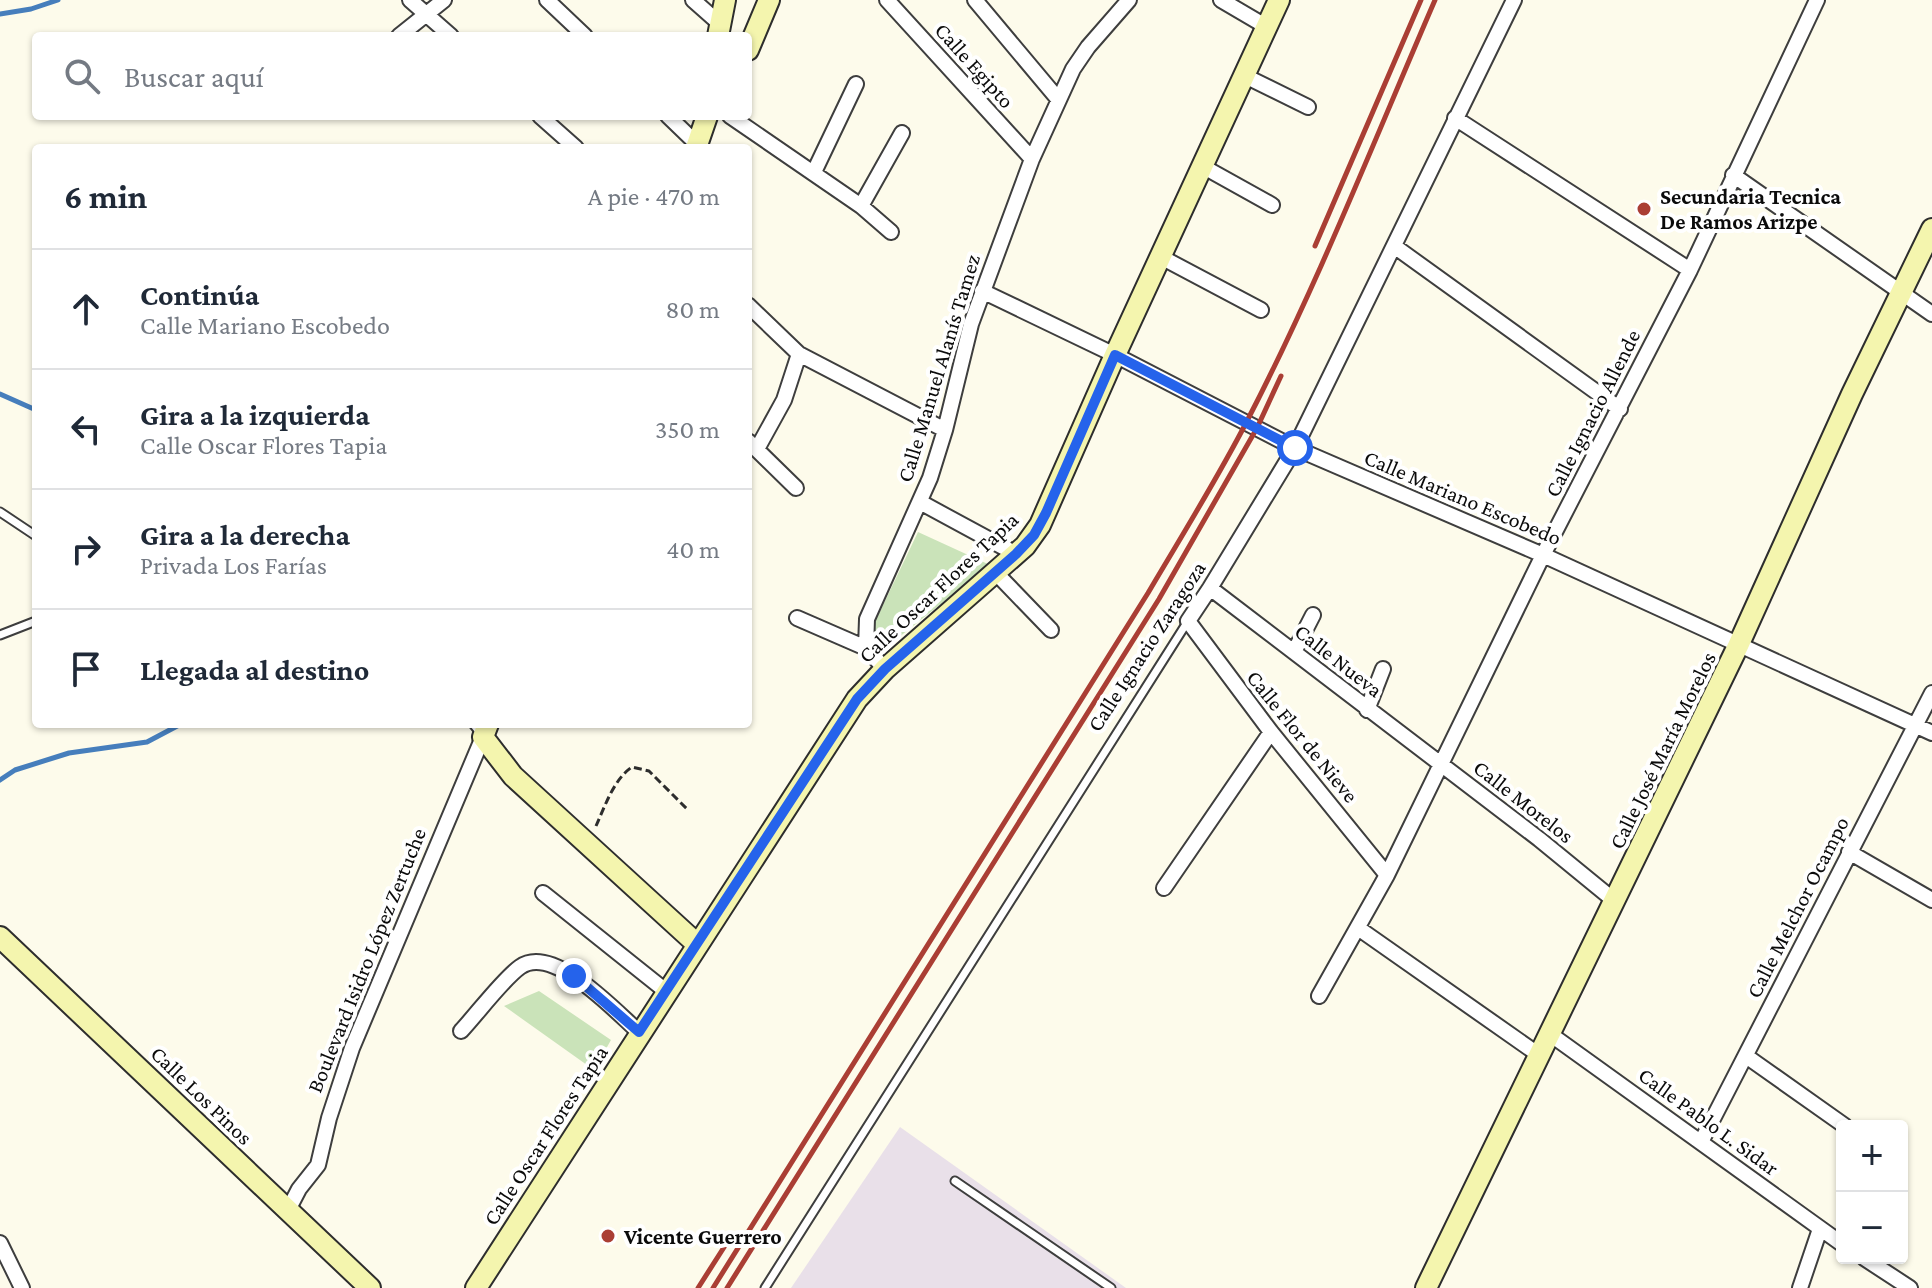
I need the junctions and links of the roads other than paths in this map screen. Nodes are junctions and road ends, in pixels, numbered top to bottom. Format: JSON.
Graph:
{"nodes":[{"id":1,"x":410,"y":0,"type":"edge"},
{"id":2,"x":444,"y":0,"type":"edge"},
{"id":3,"x":547,"y":0,"type":"edge"},
{"id":4,"x":693,"y":0,"type":"edge"},
{"id":5,"x":725,"y":0,"type":"edge"},
{"id":6,"x":769,"y":0,"type":"edge"},
{"id":7,"x":887,"y":0,"type":"edge"},
{"id":8,"x":975,"y":0,"type":"edge"},
{"id":9,"x":1129,"y":0,"type":"edge"},
{"id":10,"x":1221,"y":0,"type":"edge"},
{"id":11,"x":1279,"y":0,"type":"edge"},
{"id":12,"x":1514,"y":0,"type":"edge"},
{"id":13,"x":1817,"y":0,"type":"edge"},
{"id":14,"x":425,"y":13,"type":"junction"},
{"id":15,"x":1267,"y":27,"type":"junction"},
{"id":16,"x":718,"y":30,"type":"edge"},
{"id":17,"x":404,"y":32,"type":"edge"},
{"id":18,"x":446,"y":32,"type":"edge"},
{"id":19,"x":581,"y":32,"type":"edge"},
{"id":20,"x":752,"y":40,"type":"edge"},
{"id":21,"x":1245,"y":76,"type":"junction"},
{"id":22,"x":856,"y":84,"type":"dead end"},
{"id":23,"x":1058,"y":99,"type":"junction"},
{"id":24,"x":1308,"y":107,"type":"dead end"},
{"id":25,"x":1455,"y":118,"type":"junction"},
{"id":26,"x":544,"y":120,"type":"edge"},
{"id":27,"x":672,"y":120,"type":"edge"},
{"id":28,"x":706,"y":120,"type":"edge"},
{"id":29,"x":736,"y":120,"type":"edge"},
{"id":30,"x":902,"y":133,"type":"dead end"},
{"id":31,"x":572,"y":144,"type":"edge"},
{"id":32,"x":694,"y":144,"type":"edge"},
{"id":33,"x":697,"y":144,"type":"edge"},
{"id":34,"x":1032,"y":159,"type":"junction"},
{"id":35,"x":1202,"y":166,"type":"junction"},
{"id":36,"x":814,"y":172,"type":"junction"},
{"id":37,"x":1733,"y":175,"type":"junction"},
{"id":38,"x":1272,"y":205,"type":"dead end"},
{"id":39,"x":861,"y":206,"type":"junction"},
{"id":40,"x":1932,"y":229,"type":"edge"},
{"id":41,"x":891,"y":232,"type":"dead end"},
{"id":42,"x":1394,"y":246,"type":"junction"},
{"id":43,"x":1161,"y":257,"type":"junction"},
{"id":44,"x":1690,"y":270,"type":"junction"},
{"id":45,"x":982,"y":291,"type":"junction"},
{"id":46,"x":1900,"y":294,"type":"junction"},
{"id":47,"x":752,"y":309,"type":"edge"},
{"id":48,"x":1261,"y":310,"type":"dead end"},
{"id":49,"x":1932,"y":314,"type":"edge"},
{"id":50,"x":799,"y":354,"type":"junction"},
{"id":51,"x":1115,"y":355,"type":"junction"},
{"id":52,"x":1620,"y":409,"type":"junction"},
{"id":53,"x":945,"y":430,"type":"junction"},
{"id":54,"x":753,"y":445,"type":"edge"},
{"id":55,"x":1295,"y":448,"type":"junction"},
{"id":56,"x":796,"y":488,"type":"dead end"},
{"id":57,"x":920,"y":502,"type":"junction"},
{"id":58,"x":0,"y":512,"type":"edge"},
{"id":59,"x":32,"y":533,"type":"edge"},
{"id":60,"x":1016,"y":554,"type":"junction"},
{"id":61,"x":1543,"y":555,"type":"junction"},
{"id":62,"x":995,"y":572,"type":"junction"},
{"id":63,"x":1210,"y":588,"type":"junction"},
{"id":64,"x":1313,"y":615,"type":"dead end"},
{"id":65,"x":797,"y":618,"type":"dead end"},
{"id":66,"x":1188,"y":621,"type":"junction"},
{"id":67,"x":32,"y":623,"type":"edge"},
{"id":68,"x":1051,"y":630,"type":"dead end"},
{"id":69,"x":0,"y":635,"type":"edge"},
{"id":70,"x":1738,"y":646,"type":"junction"},
{"id":71,"x":866,"y":648,"type":"junction"},
{"id":72,"x":1294,"y":652,"type":"junction"},
{"id":73,"x":885,"y":669,"type":"junction"},
{"id":74,"x":1383,"y":669,"type":"dead end"},
{"id":75,"x":1932,"y":693,"type":"edge"},
{"id":76,"x":1367,"y":710,"type":"junction"},
{"id":77,"x":1916,"y":726,"type":"junction"},
{"id":78,"x":481,"y":728,"type":"edge"},
{"id":79,"x":1271,"y":732,"type":"junction"},
{"id":80,"x":1932,"y":733,"type":"edge"},
{"id":81,"x":1442,"y":766,"type":"junction"},
{"id":82,"x":1849,"y":852,"type":"junction"},
{"id":83,"x":1387,"y":875,"type":"junction"},
{"id":84,"x":1164,"y":888,"type":"dead end"},
{"id":85,"x":543,"y":893,"type":"dead end"},
{"id":86,"x":1932,"y":900,"type":"edge"},
{"id":87,"x":1616,"y":902,"type":"junction"},
{"id":88,"x":1358,"y":928,"type":"junction"},
{"id":89,"x":0,"y":937,"type":"edge"},
{"id":90,"x":698,"y":945,"type":"junction"},
{"id":91,"x":667,"y":992,"type":"junction"},
{"id":92,"x":1319,"y":996,"type":"dead end"},
{"id":93,"x":461,"y":1031,"type":"dead end"},
{"id":94,"x":639,"y":1032,"type":"junction"},
{"id":95,"x":1550,"y":1034,"type":"junction"},
{"id":96,"x":1539,"y":1055,"type":"junction"},
{"id":97,"x":1746,"y":1056,"type":"junction"},
{"id":98,"x":1837,"y":1120,"type":"edge"},
{"id":99,"x":1701,"y":1142,"type":"junction"},
{"id":100,"x":955,"y":1181,"type":"dead end"},
{"id":101,"x":287,"y":1212,"type":"junction"},
{"id":102,"x":1820,"y":1229,"type":"junction"},
{"id":103,"x":1836,"y":1240,"type":"edge"},
{"id":104,"x":0,"y":1243,"type":"edge"},
{"id":105,"x":1873,"y":1264,"type":"edge"},
{"id":106,"x":22,"y":1288,"type":"edge"},
{"id":107,"x":370,"y":1288,"type":"edge"},
{"id":108,"x":476,"y":1288,"type":"edge"},
{"id":109,"x":765,"y":1288,"type":"edge"},
{"id":110,"x":1111,"y":1288,"type":"edge"},
{"id":111,"x":1426,"y":1288,"type":"edge"},
{"id":112,"x":1800,"y":1288,"type":"edge"},
{"id":113,"x":1910,"y":1288,"type":"edge"}],
"edges":[{"from":1,"to":14,"type":"street"},
{"from":2,"to":14,"type":"street"},
{"from":3,"to":19,"type":"street"},
{"from":4,"to":16,"type":"street"},
{"from":5,"to":16,"type":"street"},
{"from":6,"to":20,"type":"street"},
{"from":7,"to":34,"type":"street","name":"Calle Egipto"},
{"from":8,"to":23,"type":"street"},
{"from":9,"to":23,"type":"street","name":"Calle Manuel Alanís Tamez"},
{"from":10,"to":15,"type":"street"},
{"from":11,"to":15,"type":"street","name":"Calle Oscar Flores Tapia"},
{"from":12,"to":25,"type":"street","name":"Calle Ignacio Zaragoza"},
{"from":13,"to":37,"type":"street","name":"Calle Ignacio Allende"},
{"from":14,"to":17,"type":"street"},
{"from":14,"to":18,"type":"street"},
{"from":15,"to":21,"type":"street","name":"Calle Oscar Flores Tapia"},
{"from":21,"to":24,"type":"street"},
{"from":21,"to":35,"type":"street","name":"Calle Oscar Flores Tapia"},
{"from":22,"to":36,"type":"street"},
{"from":23,"to":34,"type":"street","name":"Calle Manuel Alanís Tamez"},
{"from":25,"to":42,"type":"street","name":"Calle Ignacio Zaragoza"},
{"from":25,"to":44,"type":"street"},
{"from":26,"to":31,"type":"street"},
{"from":27,"to":32,"type":"street"},
{"from":28,"to":33,"type":"street"},
{"from":29,"to":36,"type":"street"},
{"from":30,"to":39,"type":"street"},
{"from":34,"to":45,"type":"street","name":"Calle Manuel Alanís Tamez"},
{"from":35,"to":38,"type":"street"},
{"from":35,"to":43,"type":"street","name":"Calle Oscar Flores Tapia"},
{"from":36,"to":39,"type":"street"},
{"from":37,"to":44,"type":"street","name":"Calle Ignacio Allende"},
{"from":37,"to":46,"type":"street"},
{"from":39,"to":41,"type":"street"},
{"from":40,"to":46,"type":"street","name":"Calle José María Morelos"},
{"from":42,"to":52,"type":"street"},
{"from":42,"to":55,"type":"street","name":"Calle Ignacio Zaragoza"},
{"from":43,"to":48,"type":"street"},
{"from":43,"to":51,"type":"street","name":"Calle Oscar Flores Tapia"},
{"from":44,"to":52,"type":"street","name":"Calle Ignacio Allende"},
{"from":45,"to":51,"type":"street","name":"Calle Mariano Escobedo"},
{"from":45,"to":53,"type":"street","name":"Calle Manuel Alanís Tamez"},
{"from":46,"to":49,"type":"street"},
{"from":46,"to":70,"type":"street","name":"Calle José María Morelos"},
{"from":47,"to":50,"type":"street"},
{"from":50,"to":53,"type":"street"},
{"from":50,"to":54,"type":"street"},
{"from":51,"to":55,"type":"street","name":"Calle Mariano Escobedo"},
{"from":51,"to":60,"type":"street","name":"Calle Oscar Flores Tapia"},
{"from":52,"to":61,"type":"street","name":"Calle Ignacio Allende"},
{"from":53,"to":57,"type":"street","name":"Calle Manuel Alanís Tamez"},
{"from":54,"to":56,"type":"street"},
{"from":55,"to":61,"type":"street","name":"Calle Mariano Escobedo"},
{"from":55,"to":63,"type":"street","name":"Calle Ignacio Zaragoza"},
{"from":57,"to":60,"type":"street"},
{"from":57,"to":71,"type":"street","name":"Calle Manuel Alanís Tamez"},
{"from":58,"to":59,"type":"lane"},
{"from":60,"to":62,"type":"street","name":"Calle Oscar Flores Tapia"},
{"from":61,"to":70,"type":"street","name":"Calle Mariano Escobedo"},
{"from":61,"to":81,"type":"street","name":"Calle Ignacio Allende"},
{"from":62,"to":68,"type":"street"},
{"from":62,"to":73,"type":"street","name":"Calle Oscar Flores Tapia"},
{"from":63,"to":66,"type":"street","name":"Calle Ignacio Zaragoza"},
{"from":63,"to":72,"type":"street","name":"Calle Nueva"},
{"from":64,"to":72,"type":"street"},
{"from":65,"to":71,"type":"street"},
{"from":66,"to":79,"type":"street","name":"Calle Flor de Nieve"},
{"from":66,"to":109,"type":"lane","name":"Calle Ignacio Zaragoza"},
{"from":67,"to":69,"type":"lane"},
{"from":70,"to":77,"type":"street","name":"Calle Mariano Escobedo"},
{"from":70,"to":87,"type":"street","name":"Calle José María Morelos"},
{"from":71,"to":73,"type":"street"},
{"from":72,"to":76,"type":"street","name":"Calle Nueva"},
{"from":73,"to":90,"type":"street","name":"Calle Oscar Flores Tapia"},
{"from":74,"to":76,"type":"street"},
{"from":75,"to":77,"type":"street","name":"Calle Melchor Ocampo"},
{"from":76,"to":81,"type":"street","name":"Calle Nueva"},
{"from":77,"to":80,"type":"street","name":"Calle Mariano Escobedo"},
{"from":77,"to":82,"type":"street","name":"Calle Melchor Ocampo"},
{"from":78,"to":90,"type":"street"},
{"from":78,"to":101,"type":"street","name":"Boulevard Isidro López Zertuche"},
{"from":79,"to":83,"type":"street","name":"Calle Flor de Nieve"},
{"from":79,"to":84,"type":"street"},
{"from":81,"to":83,"type":"street","name":"Calle Ignacio Allende"},
{"from":81,"to":87,"type":"street","name":"Calle Morelos"},
{"from":82,"to":86,"type":"street"},
{"from":82,"to":97,"type":"street","name":"Calle Melchor Ocampo"},
{"from":83,"to":88,"type":"street","name":"Calle Ignacio Allende"},
{"from":85,"to":91,"type":"street"},
{"from":87,"to":95,"type":"street","name":"Calle José María Morelos"},
{"from":88,"to":92,"type":"street","name":"Calle Ignacio Allende"},
{"from":88,"to":96,"type":"street"},
{"from":89,"to":101,"type":"street","name":"Calle Los Pinos"},
{"from":90,"to":91,"type":"street","name":"Calle Oscar Flores Tapia"},
{"from":91,"to":94,"type":"street","name":"Calle Oscar Flores Tapia"},
{"from":93,"to":94,"type":"street"},
{"from":94,"to":108,"type":"street","name":"Calle Oscar Flores Tapia"},
{"from":95,"to":96,"type":"street","name":"Calle José María Morelos"},
{"from":95,"to":99,"type":"street","name":"Calle Pablo L. Sidar"},
{"from":96,"to":111,"type":"street","name":"Calle José María Morelos"},
{"from":97,"to":98,"type":"street"},
{"from":97,"to":99,"type":"street","name":"Calle Melchor Ocampo"},
{"from":99,"to":102,"type":"street","name":"Calle Pablo L. Sidar"},
{"from":100,"to":110,"type":"lane"},
{"from":101,"to":107,"type":"street","name":"Calle Los Pinos"},
{"from":102,"to":103,"type":"street","name":"Calle Pablo L. Sidar"},
{"from":102,"to":112,"type":"street"},
{"from":104,"to":106,"type":"street"},
{"from":105,"to":113,"type":"street"}]}
